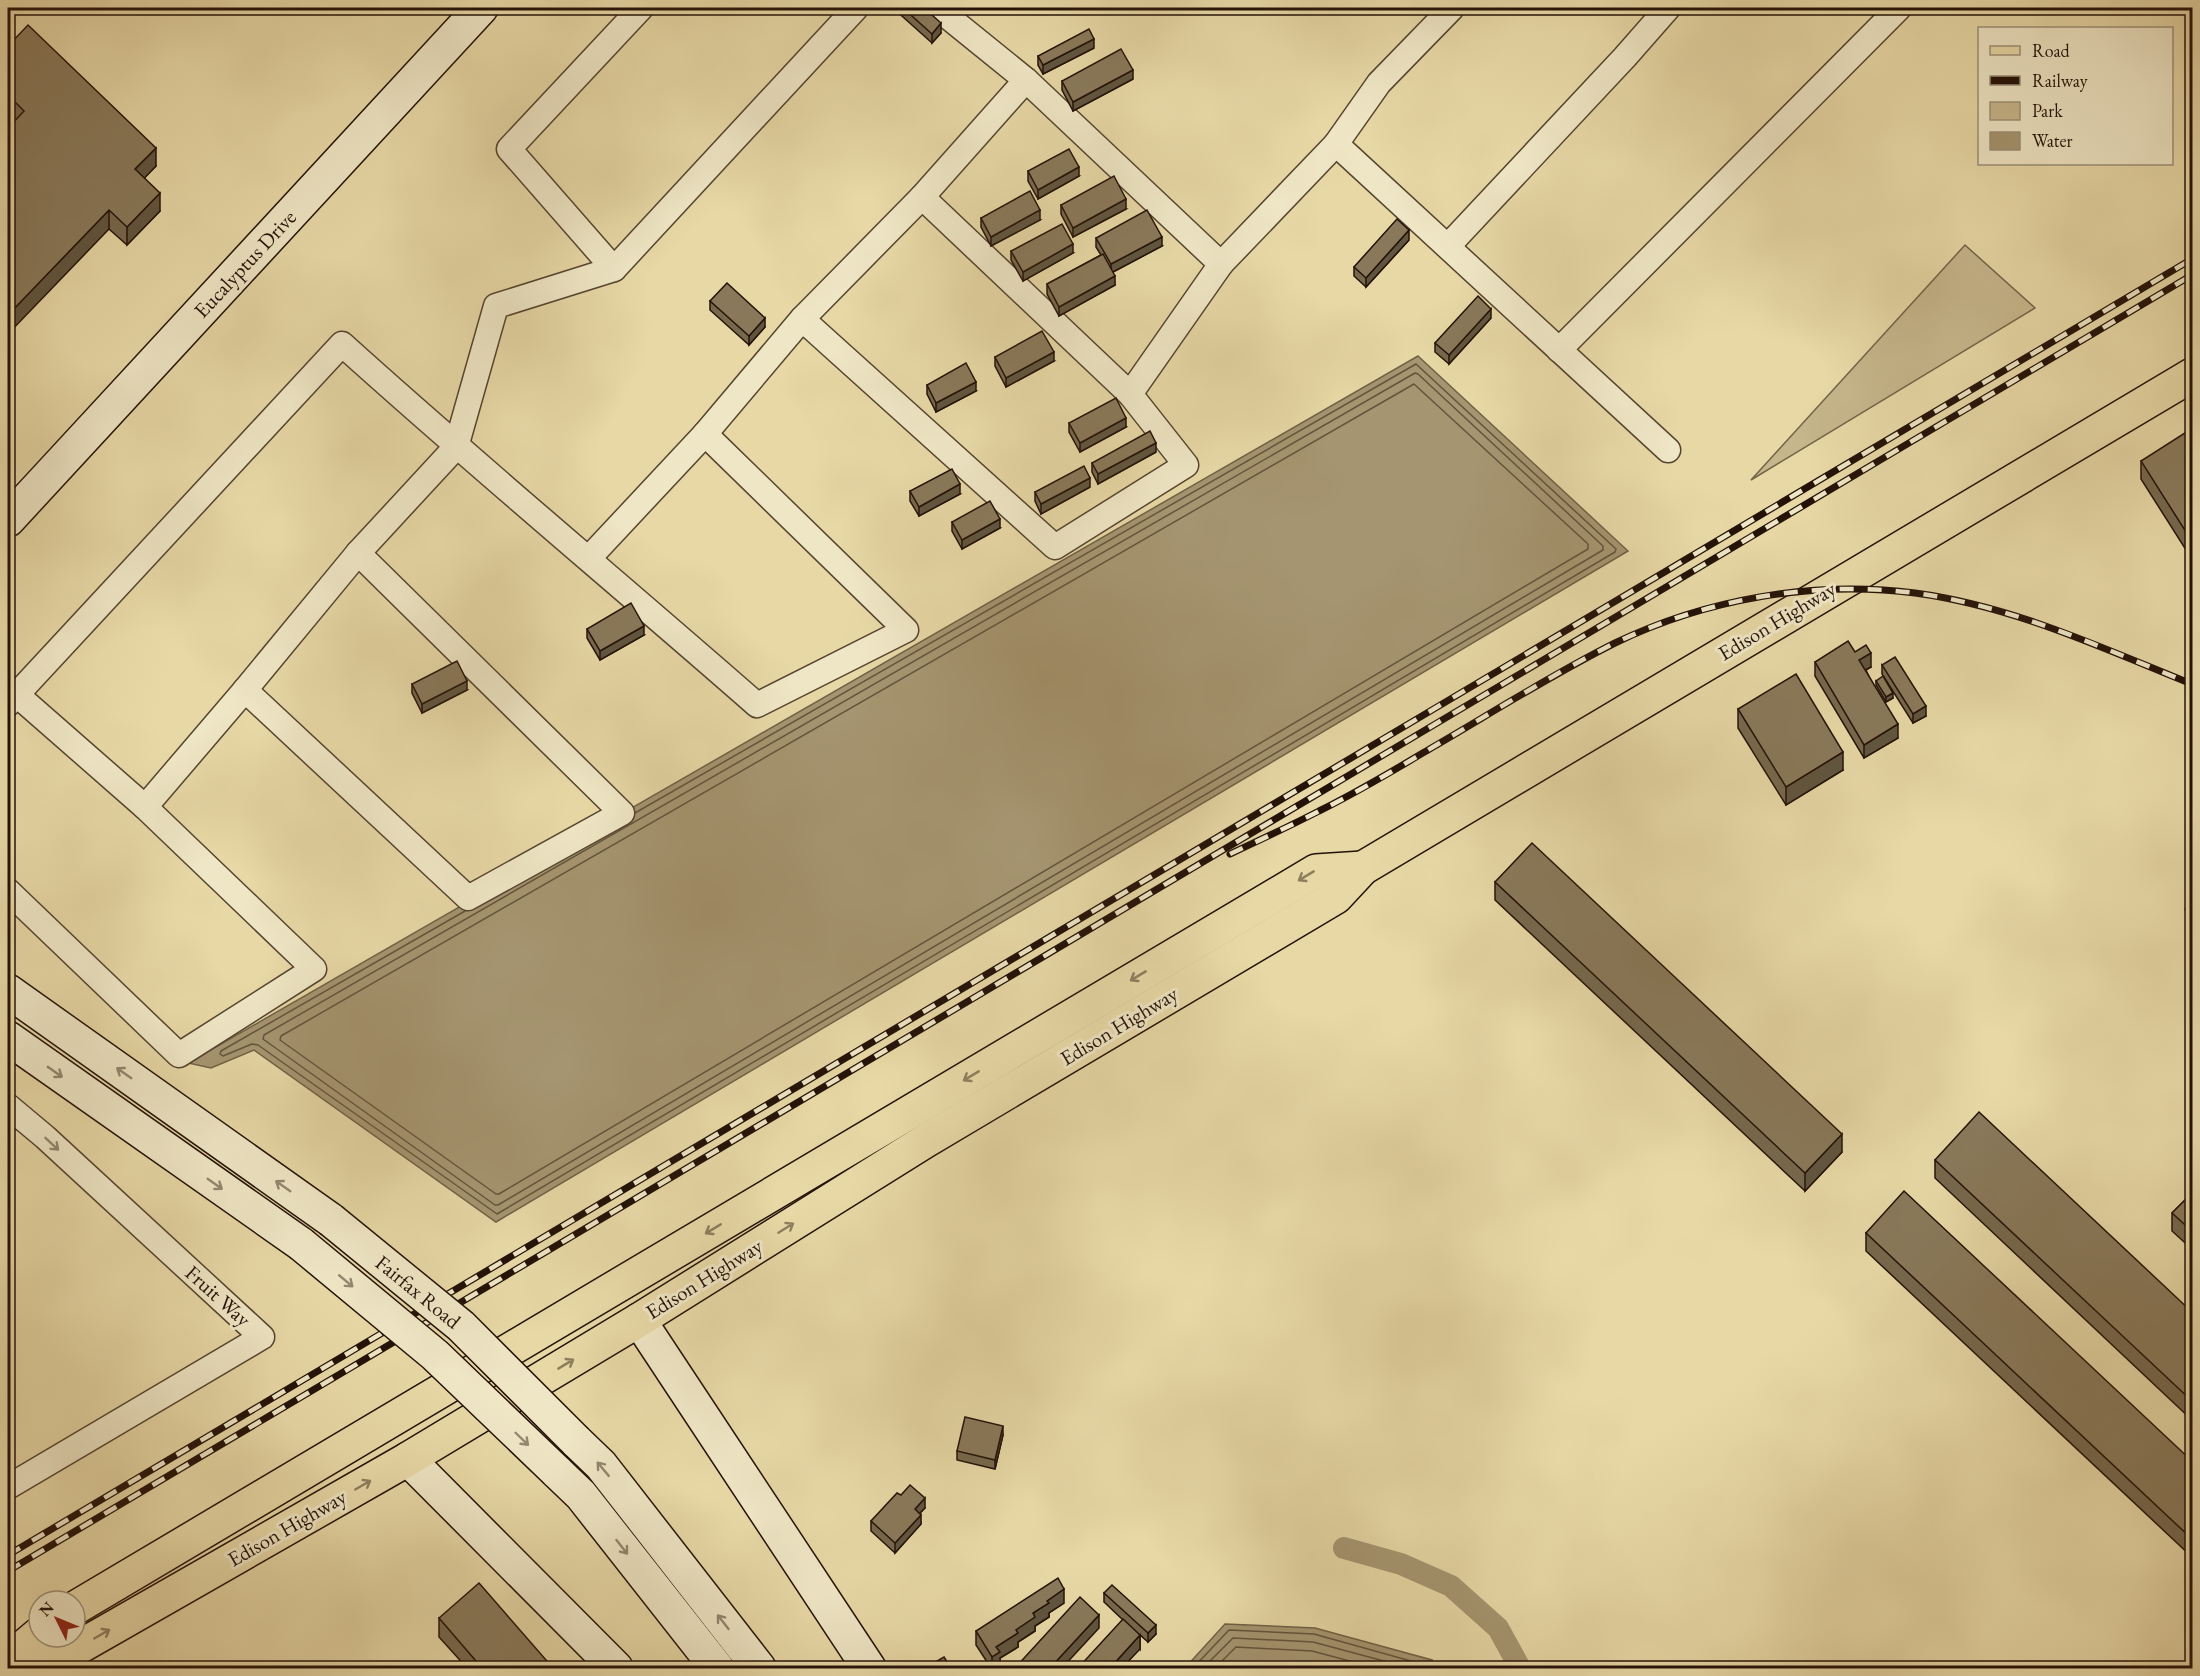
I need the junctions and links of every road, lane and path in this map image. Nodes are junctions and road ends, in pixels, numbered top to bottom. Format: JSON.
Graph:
{"nodes":[{"id":1,"x":481,"y":8,"type":"edge"},
{"id":2,"x":641,"y":8,"type":"edge"},
{"id":3,"x":856,"y":8,"type":"edge"},
{"id":4,"x":937,"y":8,"type":"edge"},
{"id":5,"x":1452,"y":8,"type":"edge"},
{"id":6,"x":1668,"y":8,"type":"edge"},
{"id":7,"x":1899,"y":8,"type":"edge"},
{"id":8,"x":1026,"y":80,"type":"junction"},
{"id":9,"x":1336,"y":144,"type":"junction"},
{"id":10,"x":922,"y":196,"type":"junction"},
{"id":11,"x":1448,"y":246,"type":"junction"},
{"id":12,"x":1221,"y":264,"type":"junction"},
{"id":13,"x":614,"y":268,"type":"junction"},
{"id":14,"x":802,"y":319,"type":"junction"},
{"id":15,"x":1559,"y":350,"type":"junction"},
{"id":16,"x":2193,"y":375,"type":"edge"},
{"id":17,"x":1130,"y":394,"type":"junction"},
{"id":18,"x":705,"y":434,"type":"junction"},
{"id":19,"x":456,"y":447,"type":"junction"},
{"id":20,"x":1668,"y":450,"type":"dead end"},
{"id":21,"x":8,"y":520,"type":"edge"},
{"id":22,"x":358,"y":553,"type":"junction"},
{"id":23,"x":589,"y":558,"type":"junction"},
{"id":24,"x":245,"y":690,"type":"junction"},
{"id":25,"x":12,"y":699,"type":"edge"},
{"id":26,"x":145,"y":807,"type":"junction"},
{"id":27,"x":1363,"y":868,"type":"junction"},
{"id":28,"x":8,"y":891,"type":"edge"},
{"id":29,"x":8,"y":991,"type":"edge"},
{"id":30,"x":8,"y":1038,"type":"edge"},
{"id":31,"x":8,"y":1106,"type":"edge"},
{"id":32,"x":639,"y":1320,"type":"junction"},
{"id":33,"x":408,"y":1459,"type":"junction"},
{"id":34,"x":8,"y":1487,"type":"edge"},
{"id":35,"x":87,"y":1601,"type":"edge"},
{"id":36,"x":27,"y":1644,"type":"edge"},
{"id":37,"x":8,"y":1660,"type":"edge"},
{"id":38,"x":31,"y":1668,"type":"edge"},
{"id":39,"x":616,"y":1668,"type":"edge"},
{"id":40,"x":717,"y":1668,"type":"edge"},
{"id":41,"x":759,"y":1668,"type":"edge"},
{"id":42,"x":869,"y":1668,"type":"edge"}],
"edges":[{"from":1,"to":21,"type":"main road","name":"Eucalyptus Drive"},
{"from":2,"to":13,"type":"street"},
{"from":3,"to":13,"type":"street"},
{"from":4,"to":8,"type":"street"},
{"from":5,"to":9,"type":"street"},
{"from":6,"to":11,"type":"street"},
{"from":7,"to":15,"type":"street"},
{"from":8,"to":10,"type":"street"},
{"from":8,"to":12,"type":"street"},
{"from":9,"to":11,"type":"street"},
{"from":9,"to":12,"type":"street"},
{"from":10,"to":14,"type":"street"},
{"from":10,"to":17,"type":"street"},
{"from":11,"to":15,"type":"street"},
{"from":12,"to":17,"type":"street"},
{"from":13,"to":19,"type":"street"},
{"from":14,"to":17,"type":"street"},
{"from":14,"to":18,"type":"street"},
{"from":15,"to":20,"type":"street"},
{"from":16,"to":27,"type":"main road","name":"Edison Highway"},
{"from":18,"to":23,"type":"street"},
{"from":18,"to":23,"type":"street"},
{"from":19,"to":22,"type":"street"},
{"from":19,"to":23,"type":"street"},
{"from":19,"to":25,"type":"street"},
{"from":22,"to":24,"type":"street"},
{"from":22,"to":24,"type":"street"},
{"from":24,"to":26,"type":"street"},
{"from":25,"to":26,"type":"street"},
{"from":26,"to":28,"type":"street"},
{"from":32,"to":27,"type":"main road","name":"Edison Highway","one_way":true},
{"from":27,"to":35,"type":"main road","name":"Edison Highway","one_way":true},
{"from":41,"to":29,"type":"main road","name":"Fairfax Road","one_way":true,"bridge":true},
{"from":30,"to":40,"type":"main road","name":"Fairfax Road","one_way":true,"bridge":true},
{"from":31,"to":34,"type":"street","name":"Fruit Way","one_way":true},
{"from":33,"to":32,"type":"main road","name":"Edison Highway","one_way":true},
{"from":32,"to":42,"type":"main road"},
{"from":38,"to":33,"type":"main road","name":"Edison Highway","one_way":true},
{"from":33,"to":39,"type":"main road"},
{"from":36,"to":37,"type":"main road"}]}
